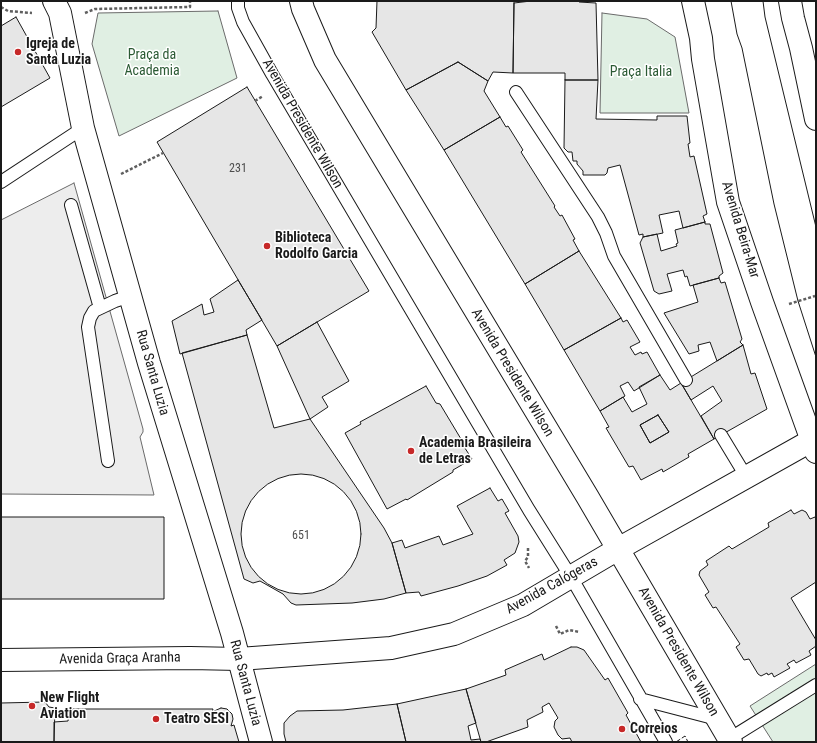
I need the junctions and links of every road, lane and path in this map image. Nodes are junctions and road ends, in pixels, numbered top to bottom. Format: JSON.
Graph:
{"nodes":[{"id":1,"x":54,"y":1,"type":"edge"},
{"id":2,"x":190,"y":1,"type":"edge"},
{"id":3,"x":238,"y":1,"type":"edge"},
{"id":4,"x":301,"y":1,"type":"edge"},
{"id":5,"x":693,"y":1,"type":"edge"},
{"id":6,"x":790,"y":1,"type":"edge"},
{"id":7,"x":1,"y":7,"type":"edge"},
{"id":8,"x":35,"y":13,"type":"dead end"},
{"id":9,"x":85,"y":13,"type":"dead end"},
{"id":10,"x":516,"y":92,"type":"dead end"},
{"id":11,"x":816,"y":120,"type":"edge"},
{"id":12,"x":83,"y":128,"type":"junction"},
{"id":13,"x":163,"y":153,"type":"dead end"},
{"id":14,"x":1,"y":182,"type":"edge"},
{"id":15,"x":100,"y":185,"type":"junction"},
{"id":16,"x":71,"y":205,"type":"dead end"},
{"id":17,"x":130,"y":296,"type":"junction"},
{"id":18,"x":100,"y":308,"type":"junction"},
{"id":19,"x":686,"y":380,"type":"dead end"},
{"id":20,"x":721,"y":435,"type":"dead end"},
{"id":21,"x":815,"y":444,"type":"edge"},
{"id":22,"x":108,"y":461,"type":"dead end"},
{"id":23,"x":747,"y":478,"type":"junction"},
{"id":24,"x":528,"y":546,"type":"dead end"},
{"id":25,"x":618,"y":549,"type":"junction"},
{"id":26,"x":529,"y":568,"type":"dead end"},
{"id":27,"x":571,"y":577,"type":"junction"},
{"id":28,"x":239,"y":659,"type":"junction"},
{"id":29,"x":1,"y":660,"type":"edge"},
{"id":30,"x":816,"y":685,"type":"edge"},
{"id":31,"x":640,"y":699,"type":"junction"},
{"id":32,"x":717,"y":719,"type":"junction"},
{"id":33,"x":730,"y":741,"type":"edge"},
{"id":34,"x":261,"y":742,"type":"edge"},
{"id":35,"x":666,"y":742,"type":"edge"}],
"edges":[{"from":1,"to":12,"type":"main road","name":"Rua Santa Luzia"},
{"from":2,"to":9,"type":"path"},
{"from":3,"to":27,"type":"lane","name":"Avenida Presidente Wilson"},
{"from":4,"to":25,"type":"main road","name":"Avenida Presidente Wilson"},
{"from":5,"to":21,"type":"main road","name":"Avenida Beira-Mar"},
{"from":6,"to":11,"type":"main road"},
{"from":7,"to":8,"type":"path"},
{"from":10,"to":19,"type":"lane"},
{"from":12,"to":14,"type":"lane"},
{"from":12,"to":15,"type":"main road","name":"Rua Santa Luzia"},
{"from":13,"to":15,"type":"path"},
{"from":15,"to":17,"type":"main road","name":"Rua Santa Luzia"},
{"from":16,"to":18,"type":"lane"},
{"from":17,"to":18,"type":"lane"},
{"from":17,"to":28,"type":"main road","name":"Rua Santa Luzia"},
{"from":18,"to":22,"type":"lane"},
{"from":20,"to":23,"type":"lane"},
{"from":21,"to":23,"type":"main road","name":"Avenida Calógeras"},
{"from":23,"to":25,"type":"main road","name":"Avenida Calógeras"},
{"from":24,"to":26,"type":"path"},
{"from":25,"to":27,"type":"main road","name":"Avenida Calógeras"},
{"from":25,"to":32,"type":"main road","name":"Avenida Presidente Wilson"},
{"from":27,"to":28,"type":"main road","name":"Avenida Calógeras"},
{"from":27,"to":31,"type":"lane","name":"Avenida Presidente Wilson"},
{"from":28,"to":29,"type":"main road","name":"Avenida Graça Aranha"},
{"from":28,"to":34,"type":"main road","name":"Rua Santa Luzia"},
{"from":30,"to":33,"type":"lane"},
{"from":31,"to":32,"type":"lane"},
{"from":31,"to":35,"type":"lane","name":"Avenida Presidente Wilson"},
{"from":32,"to":33,"type":"main road","name":"Avenida Presidente Wilson"}]}
